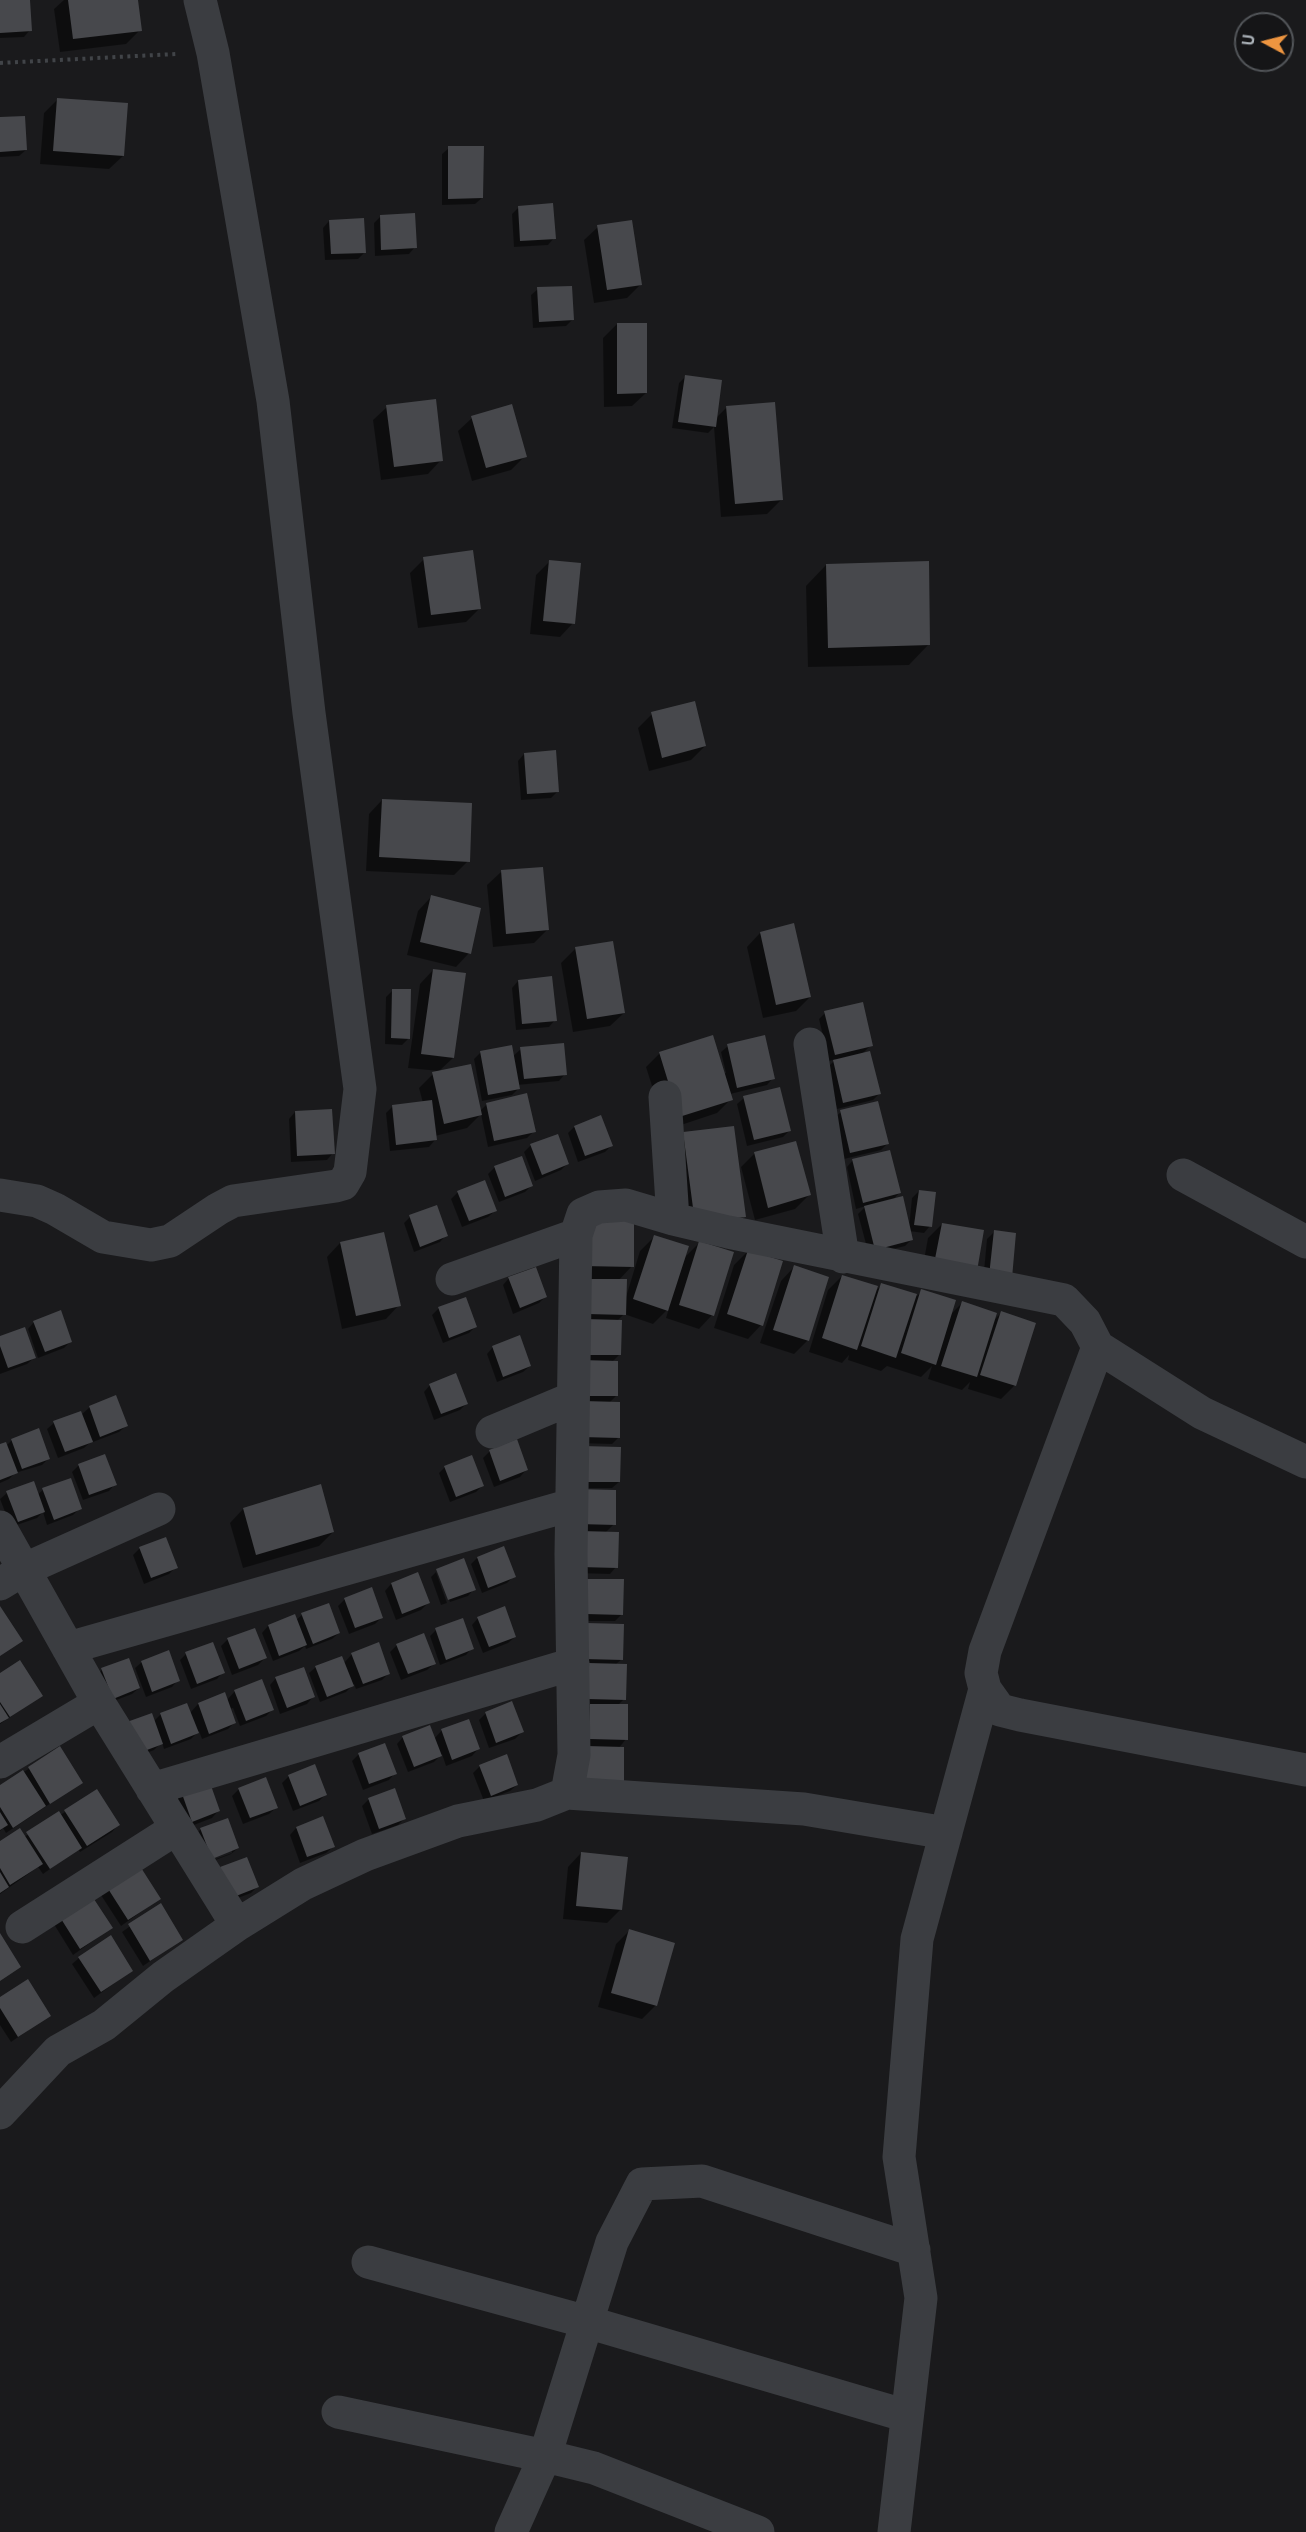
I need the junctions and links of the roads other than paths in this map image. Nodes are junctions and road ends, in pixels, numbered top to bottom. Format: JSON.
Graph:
{"nodes":[{"id":1,"x":200,"y":0,"type":"edge"},
{"id":2,"x":810,"y":1044,"type":"dead end"},
{"id":3,"x":665,"y":1097,"type":"dead end"},
{"id":4,"x":1183,"y":1175,"type":"dead end"},
{"id":5,"x":0,"y":1195,"type":"edge"},
{"id":6,"x":673,"y":1220,"type":"junction"},
{"id":7,"x":576,"y":1234,"type":"junction"},
{"id":8,"x":1306,"y":1242,"type":"edge"},
{"id":9,"x":843,"y":1257,"type":"junction"},
{"id":10,"x":452,"y":1279,"type":"dead end"},
{"id":11,"x":1098,"y":1347,"type":"junction"},
{"id":12,"x":573,"y":1398,"type":"junction"},
{"id":13,"x":492,"y":1432,"type":"dead end"},
{"id":14,"x":1306,"y":1462,"type":"edge"},
{"id":15,"x":571,"y":1505,"type":"junction"},
{"id":16,"x":159,"y":1509,"type":"dead end"},
{"id":17,"x":0,"y":1527,"type":"edge"},
{"id":18,"x":12,"y":1577,"type":"edge"},
{"id":19,"x":68,"y":1648,"type":"junction"},
{"id":20,"x":573,"y":1664,"type":"junction"},
{"id":21,"x":985,"y":1689,"type":"junction"},
{"id":22,"x":99,"y":1703,"type":"junction"},
{"id":23,"x":0,"y":1762,"type":"edge"},
{"id":24,"x":1306,"y":1770,"type":"edge"},
{"id":25,"x":152,"y":1789,"type":"junction"},
{"id":26,"x":567,"y":1793,"type":"junction"},
{"id":27,"x":177,"y":1828,"type":"junction"},
{"id":28,"x":946,"y":1833,"type":"junction"},
{"id":29,"x":237,"y":1925,"type":"junction"},
{"id":30,"x":22,"y":1927,"type":"dead end"},
{"id":31,"x":0,"y":2113,"type":"edge"},
{"id":32,"x":914,"y":2250,"type":"junction"},
{"id":33,"x":368,"y":2262,"type":"dead end"},
{"id":34,"x":587,"y":2322,"type":"junction"},
{"id":35,"x":338,"y":2412,"type":"dead end"},
{"id":36,"x":907,"y":2416,"type":"junction"},
{"id":37,"x":545,"y":2456,"type":"junction"},
{"id":38,"x":511,"y":2532,"type":"edge"},
{"id":39,"x":758,"y":2532,"type":"edge"},
{"id":40,"x":894,"y":2532,"type":"edge"}],
"edges":[{"from":1,"to":5,"type":"street"},
{"from":2,"to":9,"type":"street"},
{"from":3,"to":6,"type":"street"},
{"from":4,"to":8,"type":"street"},
{"from":6,"to":7,"type":"street"},
{"from":6,"to":9,"type":"street"},
{"from":7,"to":10,"type":"street"},
{"from":7,"to":12,"type":"street"},
{"from":9,"to":11,"type":"street"},
{"from":11,"to":14,"type":"street"},
{"from":11,"to":21,"type":"street"},
{"from":12,"to":13,"type":"street"},
{"from":12,"to":15,"type":"street"},
{"from":15,"to":19,"type":"street"},
{"from":15,"to":20,"type":"street"},
{"from":16,"to":18,"type":"street"},
{"from":17,"to":18,"type":"street"},
{"from":18,"to":19,"type":"street"},
{"from":19,"to":22,"type":"street"},
{"from":20,"to":25,"type":"street"},
{"from":20,"to":26,"type":"street"},
{"from":21,"to":24,"type":"street"},
{"from":21,"to":28,"type":"street"},
{"from":22,"to":23,"type":"street"},
{"from":22,"to":25,"type":"street"},
{"from":25,"to":27,"type":"street"},
{"from":26,"to":28,"type":"street"},
{"from":26,"to":29,"type":"street"},
{"from":27,"to":29,"type":"street"},
{"from":27,"to":30,"type":"street"},
{"from":28,"to":32,"type":"street"},
{"from":29,"to":31,"type":"street"},
{"from":32,"to":34,"type":"street"},
{"from":32,"to":36,"type":"street"},
{"from":33,"to":34,"type":"street"},
{"from":34,"to":36,"type":"street"},
{"from":34,"to":37,"type":"street"},
{"from":35,"to":37,"type":"street"},
{"from":36,"to":40,"type":"street"},
{"from":37,"to":38,"type":"street"},
{"from":37,"to":39,"type":"street"}]}
